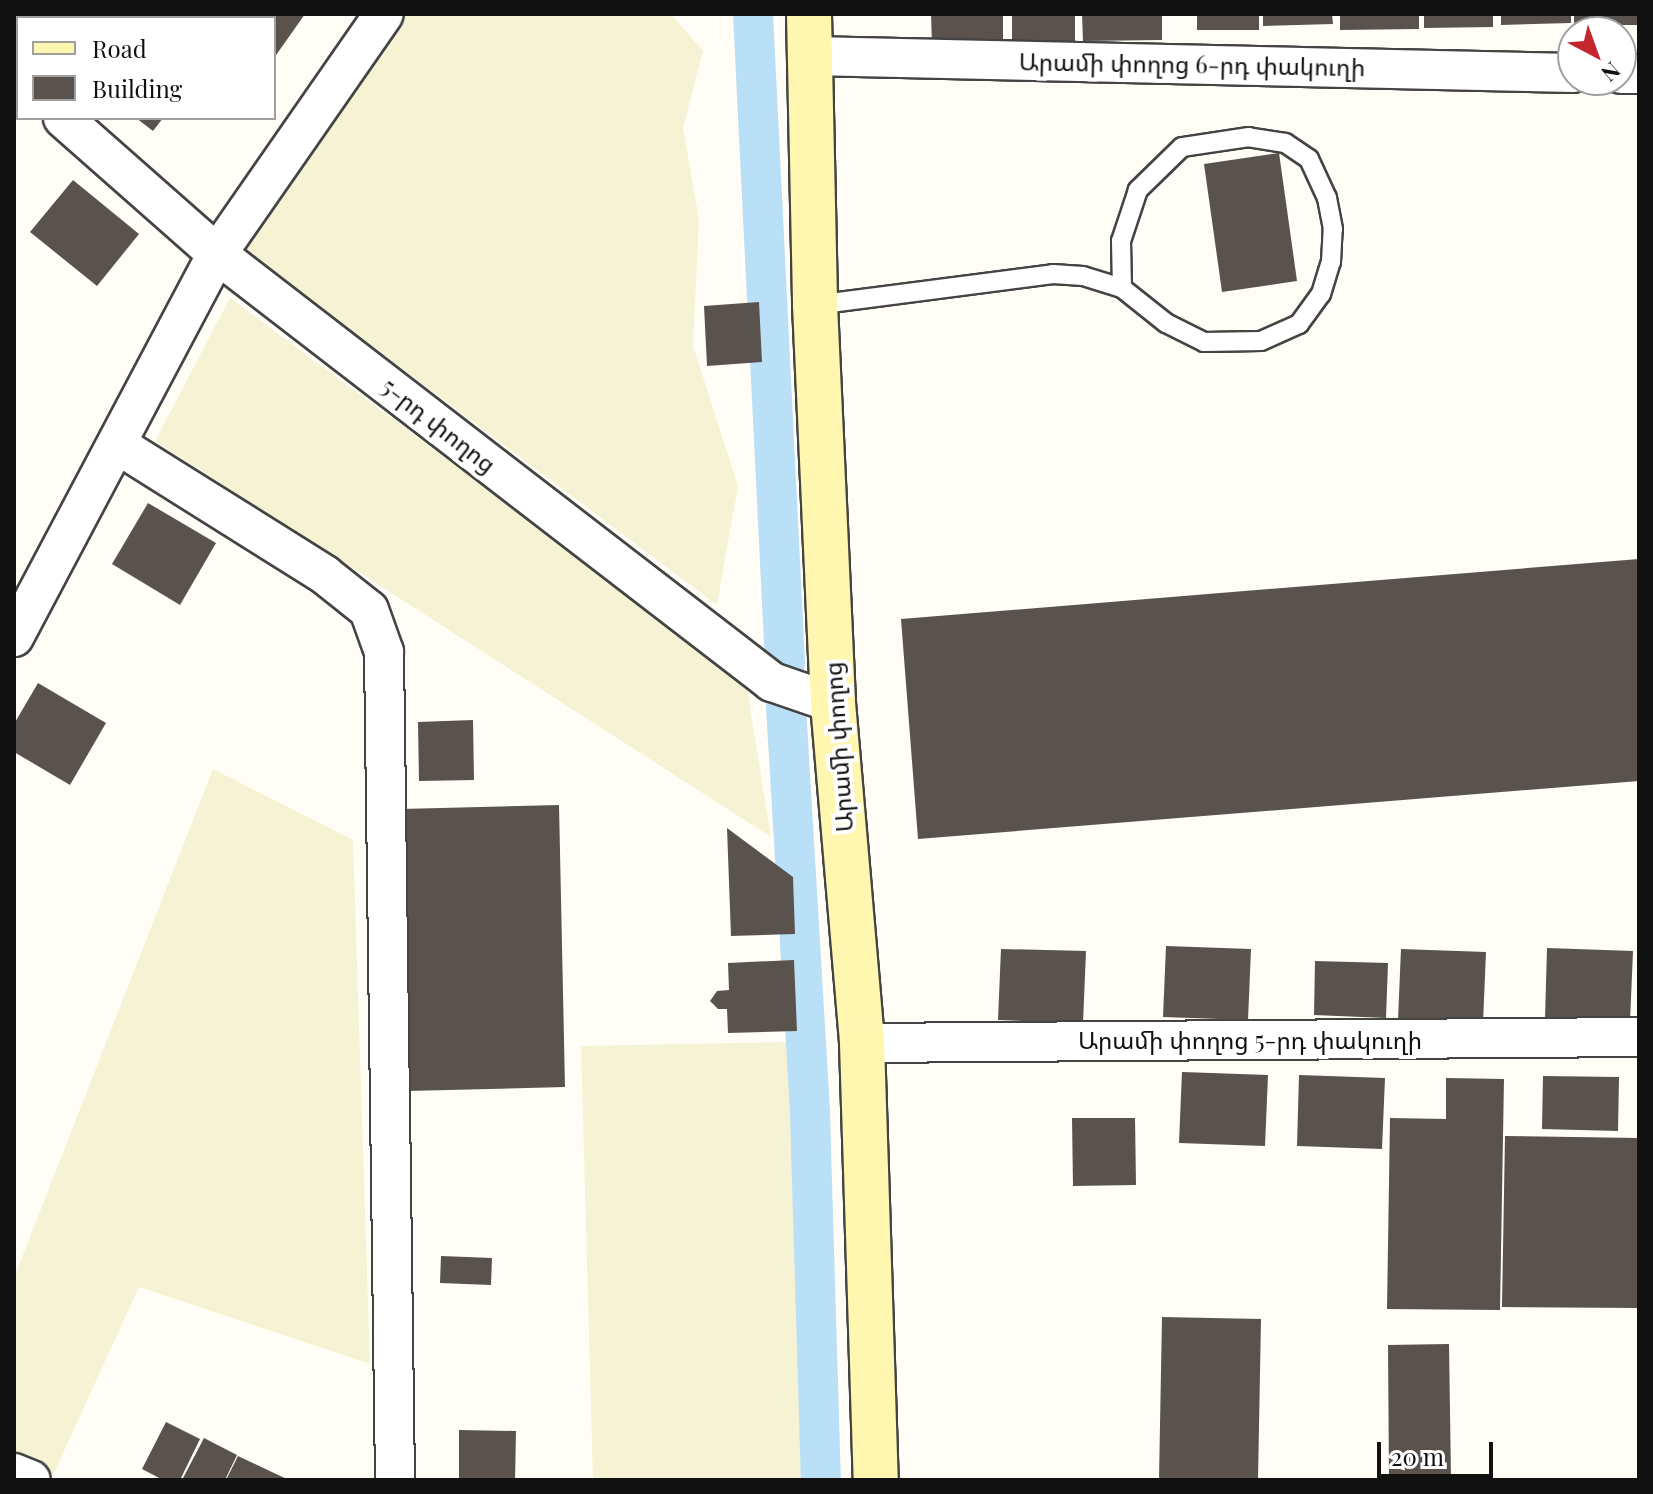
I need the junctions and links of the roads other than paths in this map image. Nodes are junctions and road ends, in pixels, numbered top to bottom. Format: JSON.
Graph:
{"nodes":[{"id":1,"x":384,"y":14,"type":"edge"},
{"id":2,"x":810,"y":35,"type":"edge"},
{"id":3,"x":1557,"y":72,"type":"edge"},
{"id":4,"x":65,"y":120,"type":"edge"},
{"id":5,"x":217,"y":254,"type":"junction"},
{"id":6,"x":1122,"y":288,"type":"junction"},
{"id":7,"x":815,"y":305,"type":"junction"},
{"id":8,"x":118,"y":445,"type":"junction"},
{"id":9,"x":14,"y":637,"type":"edge"},
{"id":10,"x":833,"y":703,"type":"junction"},
{"id":11,"x":1639,"y":1037,"type":"edge"},
{"id":12,"x":862,"y":1043,"type":"junction"},
{"id":13,"x":14,"y":1473,"type":"edge"},
{"id":14,"x":31,"y":1480,"type":"edge"},
{"id":15,"x":395,"y":1480,"type":"edge"},
{"id":16,"x":876,"y":1480,"type":"edge"}],
"edges":[{"from":1,"to":5,"type":"street"},
{"from":2,"to":3,"type":"street","name":"Արամի փողոց 6-րդ փակուղի"},
{"from":2,"to":7,"type":"main road","name":"Արամի փողոց"},
{"from":4,"to":5,"type":"street","name":"5-րդ փողոց"},
{"from":5,"to":8,"type":"street"},
{"from":5,"to":10,"type":"street","name":"5-րդ փողոց"},
{"from":6,"to":6,"type":"lane"},
{"from":6,"to":7,"type":"lane"},
{"from":7,"to":10,"type":"main road","name":"Արամի փողոց"},
{"from":8,"to":9,"type":"street"},
{"from":8,"to":15,"type":"street"},
{"from":10,"to":12,"type":"main road","name":"Արամի փողոց"},
{"from":11,"to":12,"type":"street","name":"Արամի փողոց 5-րդ փակուղի"},
{"from":12,"to":16,"type":"main road","name":"Արամի փողոց"},
{"from":13,"to":14,"type":"street"}]}
